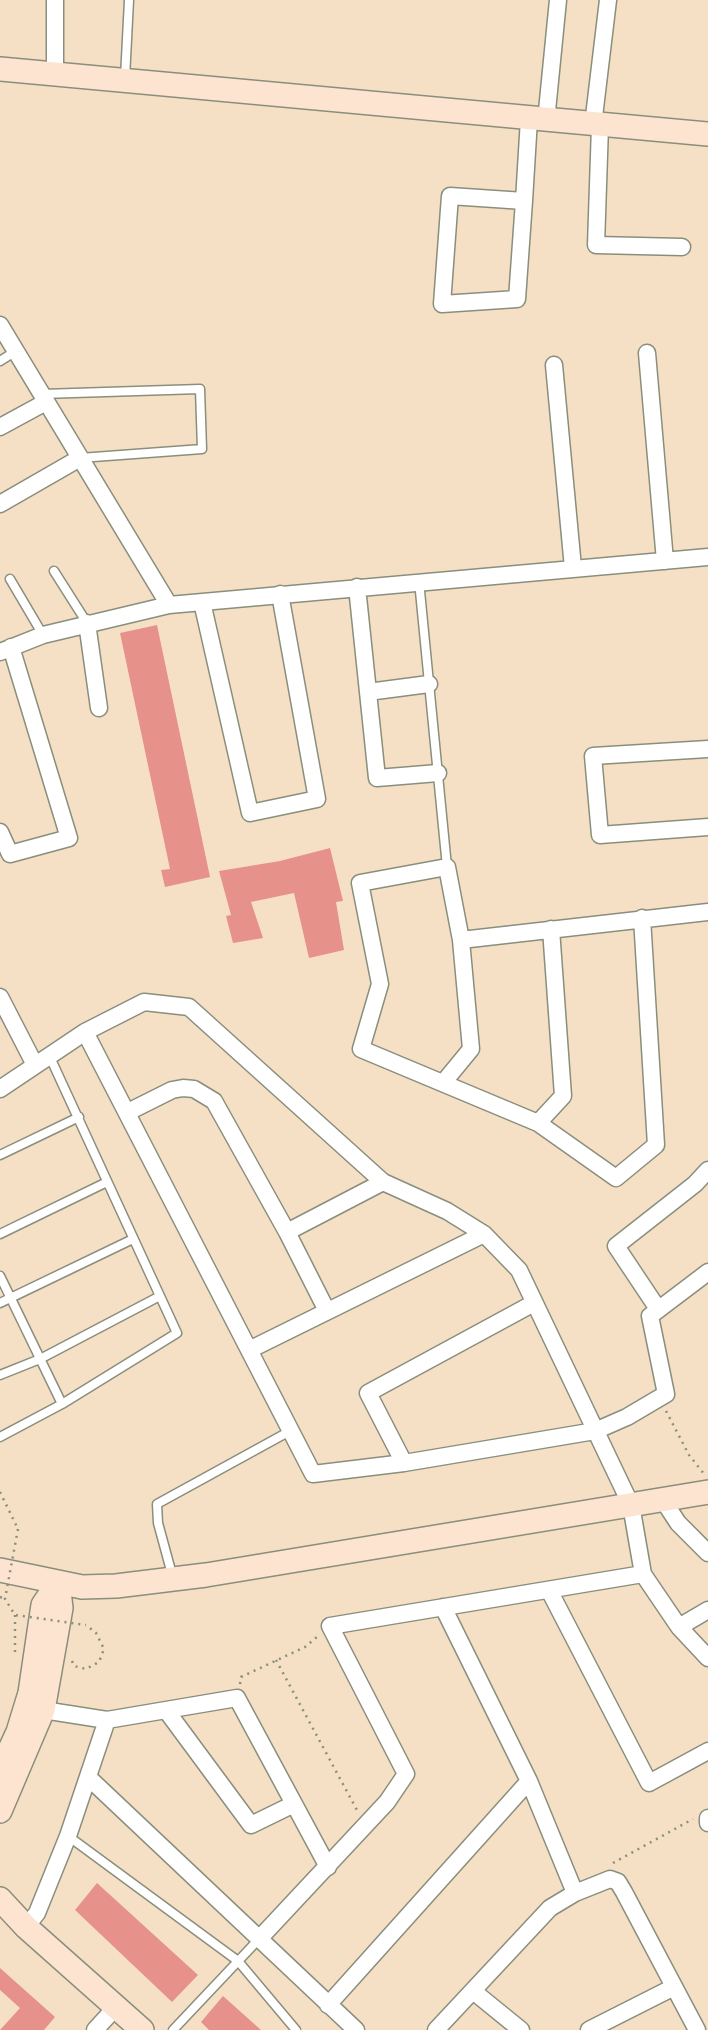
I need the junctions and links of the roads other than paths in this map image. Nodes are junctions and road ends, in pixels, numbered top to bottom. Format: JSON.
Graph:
{"nodes":[{"id":1,"x":55,"y":0,"type":"edge"},
{"id":2,"x":129,"y":0,"type":"edge"},
{"id":3,"x":558,"y":0,"type":"edge"},
{"id":4,"x":608,"y":0,"type":"edge"},
{"id":5,"x":0,"y":69,"type":"edge"},
{"id":6,"x":55,"y":74,"type":"junction"},
{"id":7,"x":125,"y":81,"type":"junction"},
{"id":8,"x":537,"y":120,"type":"junction"},
{"id":9,"x":597,"y":126,"type":"junction"},
{"id":10,"x":708,"y":134,"type":"edge"},
{"id":11,"x":524,"y":201,"type":"junction"},
{"id":12,"x":682,"y":247,"type":"dead end"},
{"id":13,"x":0,"y":325,"type":"edge"},
{"id":14,"x":16,"y":351,"type":"junction"},
{"id":15,"x":647,"y":354,"type":"dead end"},
{"id":16,"x":0,"y":361,"type":"edge"},
{"id":17,"x":554,"y":365,"type":"dead end"},
{"id":18,"x":44,"y":398,"type":"junction"},
{"id":19,"x":0,"y":427,"type":"edge"},
{"id":20,"x":80,"y":458,"type":"junction"},
{"id":21,"x":0,"y":504,"type":"edge"},
{"id":22,"x":708,"y":557,"type":"edge"},
{"id":23,"x":665,"y":561,"type":"junction"},
{"id":24,"x":573,"y":568,"type":"junction"},
{"id":25,"x":54,"y":570,"type":"dead end"},
{"id":26,"x":10,"y":579,"type":"dead end"},
{"id":27,"x":419,"y":581,"type":"junction"},
{"id":28,"x":357,"y":587,"type":"junction"},
{"id":29,"x":280,"y":594,"type":"junction"},
{"id":30,"x":202,"y":602,"type":"junction"},
{"id":31,"x":169,"y":605,"type":"junction"},
{"id":32,"x":87,"y":623,"type":"junction"},
{"id":33,"x":43,"y":635,"type":"junction"},
{"id":34,"x":5,"y":650,"type":"edge"},
{"id":35,"x":429,"y":684,"type":"junction"},
{"id":36,"x":368,"y":692,"type":"junction"},
{"id":37,"x":100,"y":708,"type":"dead end"},
{"id":38,"x":708,"y":749,"type":"edge"},
{"id":39,"x":438,"y":773,"type":"junction"},
{"id":40,"x":708,"y":827,"type":"edge"},
{"id":41,"x":0,"y":832,"type":"edge"},
{"id":42,"x":447,"y":867,"type":"junction"},
{"id":43,"x":708,"y":912,"type":"edge"},
{"id":44,"x":642,"y":918,"type":"junction"},
{"id":45,"x":551,"y":929,"type":"junction"},
{"id":46,"x":461,"y":940,"type":"junction"},
{"id":47,"x":0,"y":997,"type":"edge"},
{"id":48,"x":85,"y":1032,"type":"junction"},
{"id":49,"x":49,"y":1055,"type":"junction"},
{"id":50,"x":35,"y":1065,"type":"junction"},
{"id":51,"x":443,"y":1083,"type":"junction"},
{"id":52,"x":0,"y":1089,"type":"edge"},
{"id":53,"x":128,"y":1112,"type":"junction"},
{"id":54,"x":79,"y":1117,"type":"junction"},
{"id":55,"x":538,"y":1122,"type":"junction"},
{"id":56,"x":0,"y":1155,"type":"edge"},
{"id":57,"x":708,"y":1170,"type":"edge"},
{"id":58,"x":107,"y":1182,"type":"junction"},
{"id":59,"x":383,"y":1182,"type":"junction"},
{"id":60,"x":287,"y":1231,"type":"junction"},
{"id":61,"x":0,"y":1234,"type":"edge"},
{"id":62,"x":484,"y":1234,"type":"junction"},
{"id":63,"x":133,"y":1239,"type":"junction"},
{"id":64,"x":708,"y":1272,"type":"edge"},
{"id":65,"x":0,"y":1276,"type":"edge"},
{"id":66,"x":160,"y":1296,"type":"junction"},
{"id":67,"x":11,"y":1298,"type":"junction"},
{"id":68,"x":0,"y":1303,"type":"edge"},
{"id":69,"x":534,"y":1303,"type":"junction"},
{"id":70,"x":657,"y":1309,"type":"junction"},
{"id":71,"x":327,"y":1311,"type":"junction"},
{"id":72,"x":249,"y":1350,"type":"junction"},
{"id":73,"x":40,"y":1359,"type":"junction"},
{"id":74,"x":0,"y":1375,"type":"edge"},
{"id":75,"x":62,"y":1404,"type":"junction"},
{"id":76,"x":290,"y":1431,"type":"junction"},
{"id":77,"x":595,"y":1431,"type":"junction"},
{"id":78,"x":0,"y":1437,"type":"edge"},
{"id":79,"x":404,"y":1463,"type":"junction"},
{"id":80,"x":708,"y":1492,"type":"edge"},
{"id":81,"x":663,"y":1500,"type":"junction"},
{"id":82,"x":631,"y":1505,"type":"junction"},
{"id":83,"x":708,"y":1553,"type":"edge"},
{"id":84,"x":0,"y":1570,"type":"edge"},
{"id":85,"x":643,"y":1574,"type":"junction"},
{"id":86,"x":173,"y":1578,"type":"junction"},
{"id":87,"x":58,"y":1583,"type":"junction"},
{"id":88,"x":550,"y":1590,"type":"junction"},
{"id":89,"x":443,"y":1607,"type":"junction"},
{"id":90,"x":708,"y":1610,"type":"edge"},
{"id":91,"x":679,"y":1627,"type":"junction"},
{"id":92,"x":708,"y":1658,"type":"edge"},
{"id":93,"x":43,"y":1710,"type":"junction"},
{"id":94,"x":166,"y":1710,"type":"junction"},
{"id":95,"x":107,"y":1720,"type":"junction"},
{"id":96,"x":708,"y":1751,"type":"edge"},
{"id":97,"x":0,"y":1771,"type":"edge"},
{"id":98,"x":89,"y":1778,"type":"junction"},
{"id":99,"x":529,"y":1781,"type":"junction"},
{"id":100,"x":294,"y":1804,"type":"junction"},
{"id":101,"x":0,"y":1811,"type":"edge"},
{"id":102,"x":68,"y":1836,"type":"junction"},
{"id":103,"x":328,"y":1867,"type":"junction"},
{"id":104,"x":575,"y":1893,"type":"junction"},
{"id":105,"x":0,"y":1899,"type":"edge"},
{"id":106,"x":26,"y":1927,"type":"junction"},
{"id":107,"x":259,"y":1939,"type":"junction"},
{"id":108,"x":239,"y":1961,"type":"junction"},
{"id":109,"x":674,"y":1987,"type":"junction"},
{"id":110,"x":472,"y":1991,"type":"junction"},
{"id":111,"x":328,"y":2005,"type":"junction"},
{"id":112,"x":116,"y":2007,"type":"junction"},
{"id":113,"x":95,"y":2030,"type":"edge"},
{"id":114,"x":142,"y":2030,"type":"edge"},
{"id":115,"x":173,"y":2030,"type":"edge"},
{"id":116,"x":296,"y":2030,"type":"edge"},
{"id":117,"x":356,"y":2030,"type":"edge"},
{"id":118,"x":436,"y":2030,"type":"edge"},
{"id":119,"x":521,"y":2030,"type":"edge"},
{"id":120,"x":589,"y":2030,"type":"edge"},
{"id":121,"x":697,"y":2030,"type":"edge"}],
"edges":[{"from":1,"to":6,"type":"street"},
{"from":2,"to":7,"type":"lane"},
{"from":3,"to":8,"type":"street"},
{"from":4,"to":9,"type":"street"},
{"from":5,"to":6,"type":"street"},
{"from":6,"to":7,"type":"street"},
{"from":7,"to":8,"type":"street"},
{"from":8,"to":9,"type":"street"},
{"from":8,"to":11,"type":"street"},
{"from":9,"to":10,"type":"street"},
{"from":9,"to":12,"type":"street"},
{"from":11,"to":11,"type":"street"},
{"from":13,"to":14,"type":"street"},
{"from":14,"to":16,"type":"lane"},
{"from":14,"to":18,"type":"street"},
{"from":15,"to":23,"type":"street"},
{"from":17,"to":24,"type":"street"},
{"from":18,"to":19,"type":"street"},
{"from":18,"to":20,"type":"street"},
{"from":18,"to":20,"type":"lane"},
{"from":20,"to":21,"type":"street"},
{"from":20,"to":31,"type":"street"},
{"from":22,"to":23,"type":"street"},
{"from":23,"to":24,"type":"street"},
{"from":24,"to":27,"type":"street"},
{"from":25,"to":32,"type":"lane"},
{"from":26,"to":33,"type":"lane"},
{"from":27,"to":28,"type":"street"},
{"from":27,"to":35,"type":"lane"},
{"from":28,"to":29,"type":"street"},
{"from":28,"to":36,"type":"street"},
{"from":29,"to":30,"type":"street"},
{"from":29,"to":30,"type":"street"},
{"from":30,"to":31,"type":"street"},
{"from":31,"to":32,"type":"street"},
{"from":32,"to":33,"type":"street"},
{"from":32,"to":37,"type":"street"},
{"from":33,"to":34,"type":"street"},
{"from":34,"to":41,"type":"street"},
{"from":35,"to":36,"type":"street"},
{"from":35,"to":39,"type":"lane"},
{"from":36,"to":39,"type":"street"},
{"from":38,"to":40,"type":"street"},
{"from":39,"to":42,"type":"lane"},
{"from":42,"to":46,"type":"street"},
{"from":42,"to":51,"type":"street"},
{"from":43,"to":44,"type":"street"},
{"from":44,"to":45,"type":"street"},
{"from":44,"to":55,"type":"street"},
{"from":45,"to":46,"type":"street"},
{"from":45,"to":55,"type":"street"},
{"from":46,"to":51,"type":"street"},
{"from":47,"to":50,"type":"street"},
{"from":48,"to":49,"type":"street"},
{"from":48,"to":53,"type":"street"},
{"from":48,"to":59,"type":"street"},
{"from":49,"to":50,"type":"street"},
{"from":49,"to":54,"type":"lane"},
{"from":50,"to":52,"type":"street"},
{"from":51,"to":55,"type":"street"},
{"from":53,"to":60,"type":"street"},
{"from":53,"to":72,"type":"street"},
{"from":54,"to":56,"type":"lane"},
{"from":54,"to":58,"type":"lane"},
{"from":57,"to":70,"type":"street"},
{"from":58,"to":61,"type":"lane"},
{"from":58,"to":63,"type":"lane"},
{"from":59,"to":60,"type":"street"},
{"from":59,"to":62,"type":"street"},
{"from":60,"to":71,"type":"street"},
{"from":62,"to":69,"type":"street"},
{"from":62,"to":71,"type":"street"},
{"from":63,"to":66,"type":"lane"},
{"from":63,"to":67,"type":"lane"},
{"from":64,"to":70,"type":"street"},
{"from":65,"to":67,"type":"lane"},
{"from":66,"to":73,"type":"lane"},
{"from":66,"to":75,"type":"lane"},
{"from":67,"to":68,"type":"lane"},
{"from":67,"to":73,"type":"lane"},
{"from":69,"to":77,"type":"street"},
{"from":69,"to":79,"type":"street"},
{"from":70,"to":77,"type":"street"},
{"from":71,"to":72,"type":"street"},
{"from":72,"to":76,"type":"street"},
{"from":73,"to":74,"type":"lane"},
{"from":73,"to":75,"type":"lane"},
{"from":75,"to":78,"type":"lane"},
{"from":76,"to":79,"type":"street"},
{"from":76,"to":86,"type":"lane"},
{"from":77,"to":79,"type":"street"},
{"from":77,"to":82,"type":"street"},
{"from":80,"to":81,"type":"street"},
{"from":81,"to":82,"type":"street"},
{"from":81,"to":83,"type":"street"},
{"from":82,"to":85,"type":"street"},
{"from":82,"to":86,"type":"street"},
{"from":84,"to":87,"type":"street"},
{"from":85,"to":88,"type":"street"},
{"from":85,"to":91,"type":"street"},
{"from":86,"to":87,"type":"street"},
{"from":87,"to":93,"type":"street"},
{"from":87,"to":97,"type":"street"},
{"from":88,"to":89,"type":"street"},
{"from":88,"to":96,"type":"street"},
{"from":89,"to":99,"type":"street"},
{"from":89,"to":103,"type":"street"},
{"from":90,"to":91,"type":"street"},
{"from":91,"to":92,"type":"street"},
{"from":93,"to":95,"type":"street"},
{"from":93,"to":101,"type":"street"},
{"from":94,"to":95,"type":"street"},
{"from":94,"to":100,"type":"street"},
{"from":94,"to":100,"type":"street"},
{"from":95,"to":98,"type":"street"},
{"from":98,"to":102,"type":"street"},
{"from":98,"to":107,"type":"street"},
{"from":99,"to":104,"type":"street"},
{"from":99,"to":111,"type":"street"},
{"from":100,"to":103,"type":"street"},
{"from":102,"to":106,"type":"street"},
{"from":102,"to":108,"type":"lane"},
{"from":103,"to":107,"type":"street"},
{"from":104,"to":109,"type":"street"},
{"from":104,"to":110,"type":"street"},
{"from":105,"to":106,"type":"street"},
{"from":106,"to":112,"type":"street"},
{"from":107,"to":108,"type":"lane"},
{"from":107,"to":111,"type":"street"},
{"from":108,"to":115,"type":"lane"},
{"from":108,"to":116,"type":"lane"},
{"from":109,"to":120,"type":"street"},
{"from":109,"to":121,"type":"street"},
{"from":110,"to":118,"type":"street"},
{"from":110,"to":119,"type":"street"},
{"from":111,"to":117,"type":"street"},
{"from":112,"to":113,"type":"street"},
{"from":112,"to":114,"type":"street"}]}
